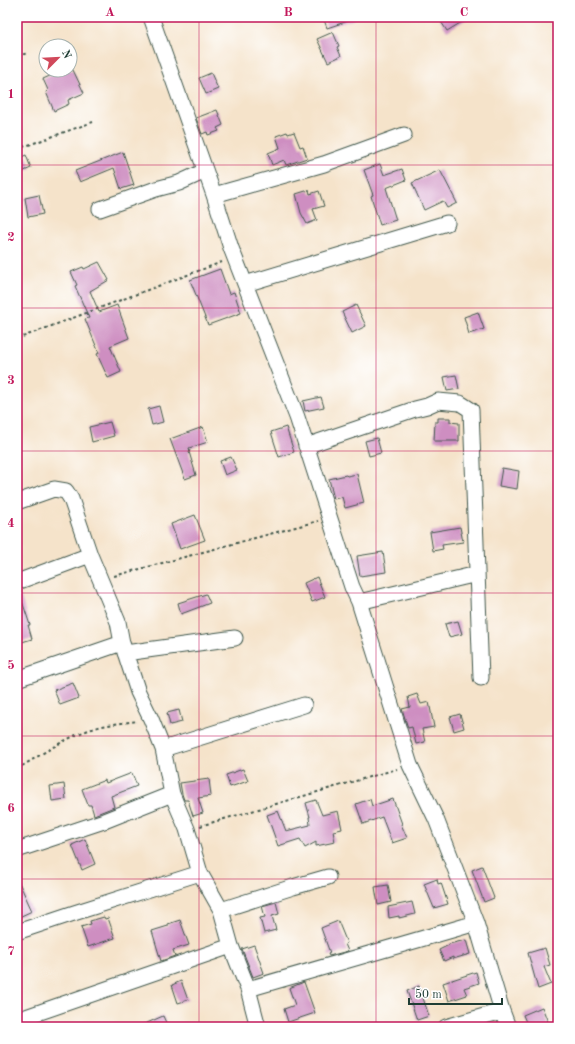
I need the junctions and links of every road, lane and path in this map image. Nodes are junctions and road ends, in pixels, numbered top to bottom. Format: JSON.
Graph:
{"nodes":[{"id":1,"x":151,"y":17,"type":"edge"},
{"id":2,"x":28,"y":53,"type":"dead end"},
{"id":3,"x":17,"y":56,"type":"edge"},
{"id":4,"x":93,"y":122,"type":"dead end"},
{"id":5,"x":404,"y":135,"type":"dead end"},
{"id":6,"x":17,"y":150,"type":"edge"},
{"id":7,"x":205,"y":171,"type":"junction"},
{"id":8,"x":214,"y":195,"type":"junction"},
{"id":9,"x":100,"y":209,"type":"dead end"},
{"id":10,"x":447,"y":223,"type":"dead end"},
{"id":11,"x":234,"y":257,"type":"junction"},
{"id":12,"x":245,"y":284,"type":"junction"},
{"id":13,"x":17,"y":340,"type":"edge"},
{"id":14,"x":306,"y":446,"type":"junction"},
{"id":15,"x":17,"y":502,"type":"edge"},
{"id":16,"x":330,"y":518,"type":"junction"},
{"id":17,"x":90,"y":555,"type":"junction"},
{"id":18,"x":477,"y":574,"type":"junction"},
{"id":19,"x":101,"y":580,"type":"junction"},
{"id":20,"x":17,"y":582,"type":"edge"},
{"id":21,"x":359,"y":602,"type":"junction"},
{"id":22,"x":235,"y":638,"type":"dead end"},
{"id":23,"x":123,"y":648,"type":"junction"},
{"id":24,"x":481,"y":678,"type":"dead end"},
{"id":25,"x":17,"y":679,"type":"edge"},
{"id":26,"x":304,"y":705,"type":"dead end"},
{"id":27,"x":151,"y":719,"type":"junction"},
{"id":28,"x":163,"y":749,"type":"junction"},
{"id":29,"x":410,"y":765,"type":"junction"},
{"id":30,"x":17,"y":768,"type":"edge"},
{"id":31,"x":172,"y":794,"type":"junction"},
{"id":32,"x":187,"y":829,"type":"junction"},
{"id":33,"x":17,"y":850,"type":"edge"},
{"id":34,"x":200,"y":873,"type":"junction"},
{"id":35,"x":328,"y":878,"type":"dead end"},
{"id":36,"x":221,"y":910,"type":"junction"},
{"id":37,"x":476,"y":923,"type":"junction"},
{"id":38,"x":17,"y":932,"type":"edge"},
{"id":39,"x":231,"y":946,"type":"junction"},
{"id":40,"x":248,"y":989,"type":"junction"},
{"id":41,"x":502,"y":1011,"type":"junction"},
{"id":42,"x":17,"y":1020,"type":"edge"},
{"id":43,"x":258,"y":1027,"type":"edge"},
{"id":44,"x":446,"y":1027,"type":"edge"},
{"id":45,"x":508,"y":1027,"type":"edge"}],
"edges":[{"from":1,"to":7,"type":"street"},
{"from":2,"to":3,"type":"path"},
{"from":4,"to":6,"type":"path"},
{"from":5,"to":8,"type":"street"},
{"from":7,"to":8,"type":"street"},
{"from":7,"to":9,"type":"street"},
{"from":8,"to":11,"type":"street"},
{"from":10,"to":12,"type":"street"},
{"from":11,"to":12,"type":"street"},
{"from":11,"to":13,"type":"path"},
{"from":12,"to":14,"type":"street"},
{"from":14,"to":16,"type":"street"},
{"from":14,"to":18,"type":"street"},
{"from":15,"to":17,"type":"street"},
{"from":16,"to":19,"type":"path"},
{"from":16,"to":21,"type":"street"},
{"from":17,"to":19,"type":"street"},
{"from":17,"to":20,"type":"street"},
{"from":18,"to":21,"type":"street"},
{"from":18,"to":24,"type":"street"},
{"from":19,"to":23,"type":"street"},
{"from":21,"to":29,"type":"street"},
{"from":22,"to":23,"type":"street"},
{"from":23,"to":25,"type":"street"},
{"from":23,"to":27,"type":"street"},
{"from":26,"to":28,"type":"street"},
{"from":27,"to":28,"type":"street"},
{"from":27,"to":30,"type":"path"},
{"from":28,"to":31,"type":"street"},
{"from":29,"to":32,"type":"path"},
{"from":29,"to":37,"type":"street"},
{"from":31,"to":32,"type":"street"},
{"from":31,"to":33,"type":"street"},
{"from":32,"to":34,"type":"street"},
{"from":34,"to":36,"type":"street"},
{"from":34,"to":38,"type":"street"},
{"from":35,"to":36,"type":"street"},
{"from":36,"to":39,"type":"street"},
{"from":37,"to":40,"type":"street"},
{"from":37,"to":41,"type":"street"},
{"from":39,"to":40,"type":"street"},
{"from":39,"to":42,"type":"street"},
{"from":40,"to":43,"type":"street"},
{"from":41,"to":44,"type":"street"},
{"from":41,"to":45,"type":"street"}]}
